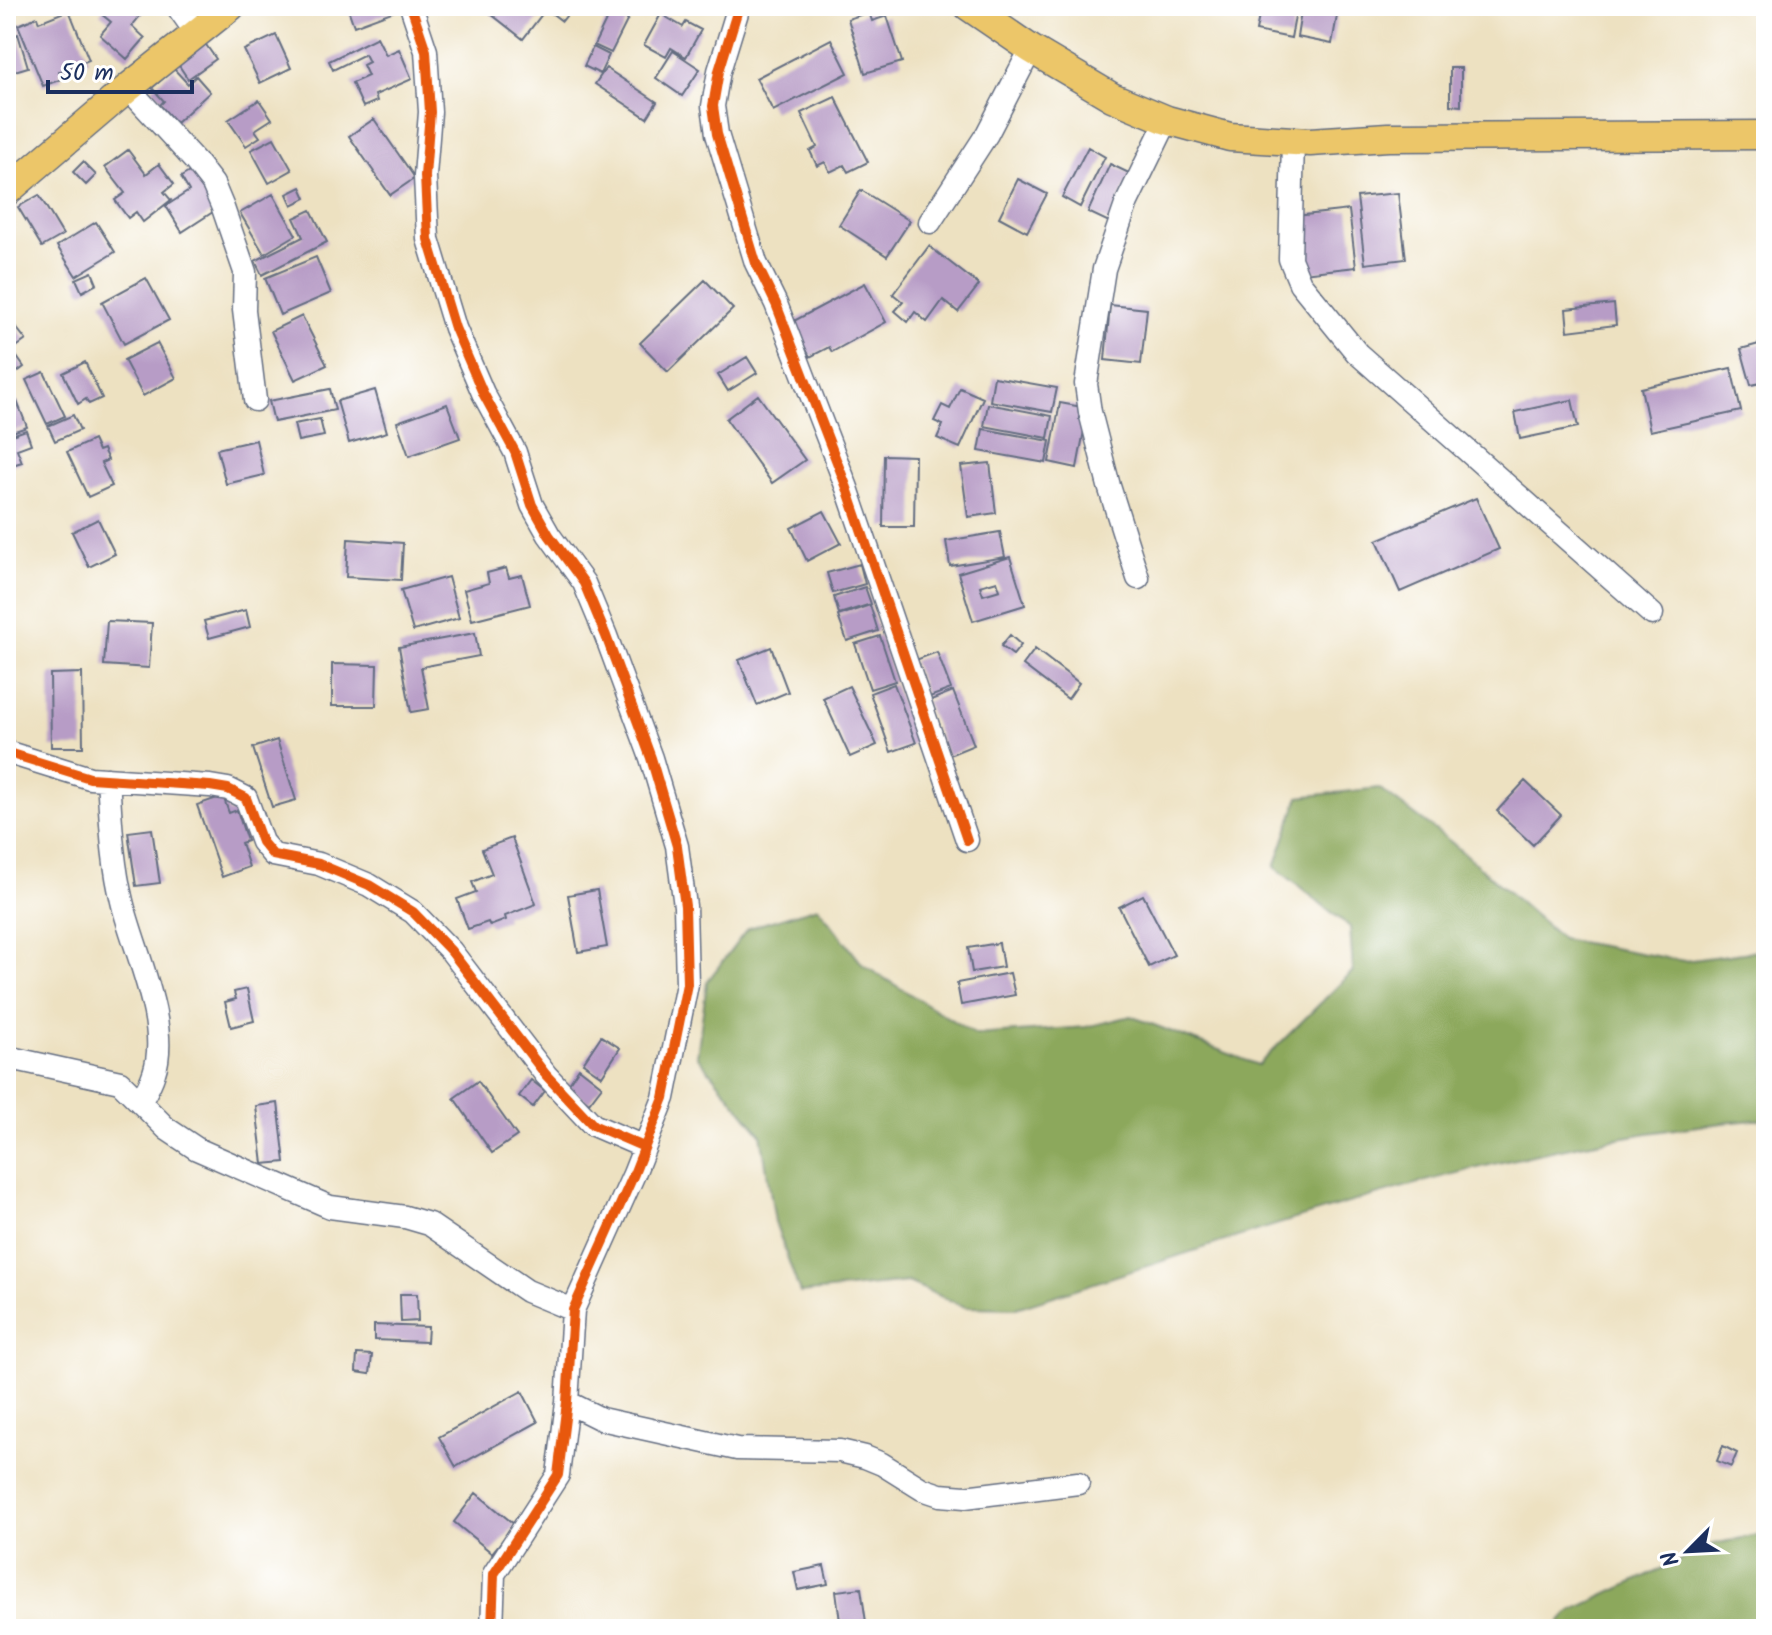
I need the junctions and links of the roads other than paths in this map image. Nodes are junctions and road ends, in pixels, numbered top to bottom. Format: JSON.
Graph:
{"nodes":[{"id":1,"x":177,"y":6,"type":"edge"},
{"id":2,"x":411,"y":6,"type":"edge"},
{"id":3,"x":739,"y":6,"type":"edge"},
{"id":4,"x":968,"y":6,"type":"edge"},
{"id":5,"x":214,"y":17,"type":"edge"},
{"id":6,"x":1031,"y":49,"type":"junction"},
{"id":7,"x":128,"y":88,"type":"junction"},
{"id":8,"x":1167,"y":120,"type":"junction"},
{"id":9,"x":1766,"y":135,"type":"edge"},
{"id":10,"x":1293,"y":141,"type":"junction"},
{"id":11,"x":6,"y":192,"type":"edge"},
{"id":12,"x":930,"y":222,"type":"dead end"},
{"id":13,"x":255,"y":400,"type":"dead end"},
{"id":14,"x":1138,"y":578,"type":"dead end"},
{"id":15,"x":1652,"y":614,"type":"dead end"},
{"id":16,"x":6,"y":752,"type":"edge"},
{"id":17,"x":108,"y":779,"type":"junction"},
{"id":18,"x":967,"y":840,"type":"dead end"},
{"id":19,"x":6,"y":1057,"type":"edge"},
{"id":20,"x":141,"y":1101,"type":"junction"},
{"id":21,"x":644,"y":1147,"type":"junction"},
{"id":22,"x":573,"y":1310,"type":"junction"},
{"id":23,"x":567,"y":1402,"type":"junction"},
{"id":24,"x":1078,"y":1483,"type":"dead end"},
{"id":25,"x":492,"y":1629,"type":"edge"}],
"edges":[{"from":1,"to":5,"type":"street"},
{"from":2,"to":21,"type":"street"},
{"from":3,"to":18,"type":"street"},
{"from":4,"to":6,"type":"main road"},
{"from":5,"to":7,"type":"main road"},
{"from":6,"to":8,"type":"main road"},
{"from":6,"to":12,"type":"street"},
{"from":7,"to":11,"type":"main road"},
{"from":7,"to":13,"type":"street"},
{"from":8,"to":10,"type":"main road"},
{"from":8,"to":14,"type":"street"},
{"from":9,"to":10,"type":"main road"},
{"from":10,"to":15,"type":"street"},
{"from":16,"to":17,"type":"street"},
{"from":17,"to":20,"type":"street"},
{"from":17,"to":21,"type":"street"},
{"from":19,"to":20,"type":"street"},
{"from":20,"to":22,"type":"street"},
{"from":21,"to":22,"type":"street"},
{"from":22,"to":23,"type":"street"},
{"from":23,"to":24,"type":"street"},
{"from":23,"to":25,"type":"street"}]}
